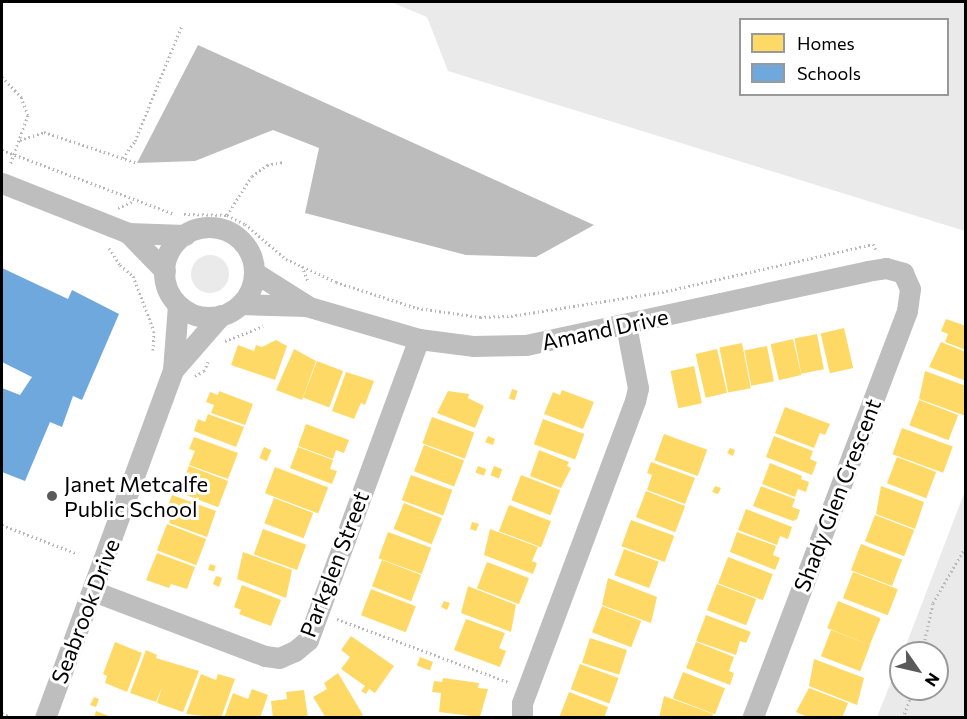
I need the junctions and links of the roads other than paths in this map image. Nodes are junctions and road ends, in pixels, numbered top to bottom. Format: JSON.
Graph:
{"nodes":[{"id":1,"x":2,"y":183,"type":"edge"},
{"id":2,"x":128,"y":233,"type":"junction"},
{"id":3,"x":185,"y":235,"type":"junction"},
{"id":4,"x":165,"y":271,"type":"junction"},
{"id":5,"x":254,"y":272,"type":"junction"},
{"id":6,"x":903,"y":273,"type":"joint"},
{"id":7,"x":241,"y":304,"type":"junction"},
{"id":8,"x":178,"y":305,"type":"junction"},
{"id":9,"x":306,"y":306,"type":"junction"},
{"id":10,"x":221,"y":315,"type":"junction"},
{"id":11,"x":626,"y":325,"type":"junction"},
{"id":12,"x":419,"y":339,"type":"junction"},
{"id":13,"x":173,"y":370,"type":"junction"},
{"id":14,"x":93,"y":591,"type":"junction"},
{"id":15,"x":45,"y":717,"type":"edge"},
{"id":16,"x":522,"y":717,"type":"edge"},
{"id":17,"x":752,"y":717,"type":"edge"}],
"edges":[{"from":1,"to":2,"type":"street"},
{"from":2,"to":3,"type":"street"},
{"from":2,"to":4,"type":"street"},
{"from":3,"to":4,"type":"street"},
{"from":3,"to":5,"type":"street"},
{"from":4,"to":8,"type":"street"},
{"from":5,"to":7,"type":"street"},
{"from":5,"to":9,"type":"street","name":"Amand Drive"},
{"from":6,"to":11,"type":"street","name":"Amand Drive"},
{"from":6,"to":17,"type":"street","name":"Shady Glen Crescent"},
{"from":7,"to":9,"type":"street","name":"Amand Drive"},
{"from":7,"to":10,"type":"street"},
{"from":8,"to":10,"type":"street"},
{"from":8,"to":13,"type":"street","name":"Seabrook Drive"},
{"from":9,"to":12,"type":"street","name":"Amand Drive"},
{"from":10,"to":13,"type":"street","name":"Seabrook Drive"},
{"from":11,"to":12,"type":"street","name":"Amand Drive"},
{"from":11,"to":16,"type":"street"},
{"from":12,"to":14,"type":"street","name":"Parkglen Street"},
{"from":13,"to":14,"type":"street","name":"Seabrook Drive"},
{"from":14,"to":15,"type":"street","name":"Seabrook Drive"}]}
